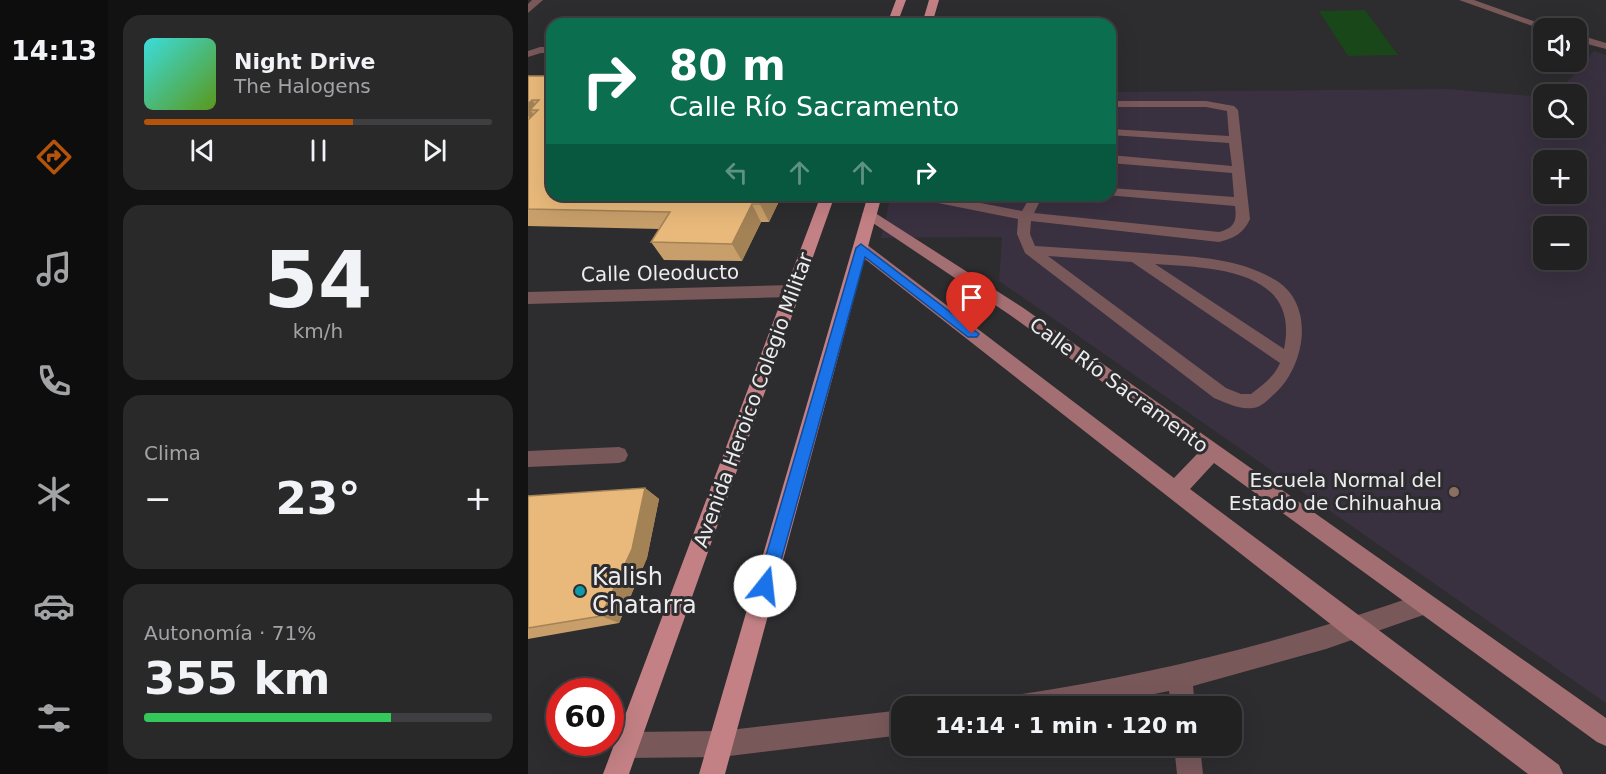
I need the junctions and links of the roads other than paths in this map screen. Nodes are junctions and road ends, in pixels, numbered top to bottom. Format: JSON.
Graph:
{"nodes":[{"id":1,"x":538,"y":0,"type":"edge"},
{"id":2,"x":901,"y":0,"type":"edge"},
{"id":3,"x":934,"y":0,"type":"edge"},
{"id":4,"x":1464,"y":0,"type":"edge"},
{"id":5,"x":528,"y":10,"type":"edge"},
{"id":6,"x":894,"y":18,"type":"edge"},
{"id":7,"x":929,"y":18,"type":"edge"},
{"id":8,"x":1533,"y":23,"type":"edge"},
{"id":9,"x":1587,"y":40,"type":"edge"},
{"id":10,"x":1606,"y":46,"type":"edge"},
{"id":11,"x":546,"y":50,"type":"edge"},
{"id":12,"x":528,"y":54,"type":"edge"},
{"id":13,"x":1116,"y":104,"type":"edge"},
{"id":14,"x":1116,"y":132,"type":"edge"},
{"id":15,"x":1235,"y":140,"type":"junction"},
{"id":16,"x":1116,"y":160,"type":"edge"},
{"id":17,"x":1238,"y":170,"type":"junction"},
{"id":18,"x":1116,"y":192,"type":"edge"},
{"id":19,"x":826,"y":201,"type":"edge"},
{"id":20,"x":949,"y":201,"type":"edge"},
{"id":21,"x":1034,"y":201,"type":"edge"},
{"id":22,"x":1241,"y":202,"type":"junction"},
{"id":23,"x":872,"y":205,"type":"edge"},
{"id":24,"x":1025,"y":216,"type":"junction"},
{"id":25,"x":861,"y":248,"type":"junction"},
{"id":26,"x":1030,"y":250,"type":"junction"},
{"id":27,"x":1133,"y":256,"type":"junction"},
{"id":28,"x":792,"y":291,"type":"junction"},
{"id":29,"x":528,"y":298,"type":"edge"},
{"id":30,"x":1288,"y":360,"type":"junction"},
{"id":31,"x":1212,"y":452,"type":"junction"},
{"id":32,"x":619,"y":455,"type":"dead end"},
{"id":33,"x":528,"y":459,"type":"edge"},
{"id":34,"x":1176,"y":490,"type":"junction"},
{"id":35,"x":1424,"y":604,"type":"junction"},
{"id":36,"x":1355,"y":629,"type":"junction"},
{"id":37,"x":1180,"y":679,"type":"junction"},
{"id":38,"x":1081,"y":696,"type":"edge"},
{"id":39,"x":1182,"y":696,"type":"edge"},
{"id":40,"x":891,"y":723,"type":"edge"},
{"id":41,"x":1606,"y":733,"type":"edge"},
{"id":42,"x":721,"y":744,"type":"junction"},
{"id":43,"x":626,"y":745,"type":"junction"},
{"id":44,"x":1188,"y":756,"type":"edge"},
{"id":45,"x":616,"y":774,"type":"edge"},
{"id":46,"x":712,"y":774,"type":"edge"},
{"id":47,"x":1190,"y":774,"type":"edge"},
{"id":48,"x":1550,"y":774,"type":"edge"}],
"edges":[{"from":1,"to":5,"type":"street"},
{"from":2,"to":6,"type":"main road"},
{"from":3,"to":7,"type":"main road"},
{"from":4,"to":8,"type":"street"},
{"from":9,"to":10,"type":"street"},
{"from":11,"to":12,"type":"lane"},
{"from":13,"to":15,"type":"lane"},
{"from":14,"to":15,"type":"lane"},
{"from":15,"to":17,"type":"lane"},
{"from":16,"to":17,"type":"lane"},
{"from":17,"to":22,"type":"lane"},
{"from":18,"to":22,"type":"lane"},
{"from":19,"to":28,"type":"main road","name":"Avenida Heroico Colegio Militar"},
{"from":20,"to":24,"type":"lane"},
{"from":21,"to":24,"type":"lane"},
{"from":22,"to":24,"type":"lane"},
{"from":23,"to":25,"type":"main road"},
{"from":23,"to":31,"type":"street","name":"Calle Río Sacramento"},
{"from":24,"to":26,"type":"lane"},
{"from":25,"to":34,"type":"street"},
{"from":25,"to":42,"type":"main road"},
{"from":26,"to":27,"type":"lane"},
{"from":26,"to":30,"type":"lane"},
{"from":27,"to":30,"type":"lane"},
{"from":27,"to":30,"type":"lane"},
{"from":28,"to":29,"type":"street","name":"Calle Oleoducto"},
{"from":28,"to":43,"type":"main road","name":"Avenida Heroico Colegio Militar"},
{"from":31,"to":34,"type":"street"},
{"from":31,"to":35,"type":"street","name":"Calle Río Sacramento"},
{"from":32,"to":33,"type":"lane"},
{"from":34,"to":36,"type":"street"},
{"from":35,"to":36,"type":"street"},
{"from":35,"to":41,"type":"street","name":"Calle Río Sacramento"},
{"from":36,"to":37,"type":"street"},
{"from":36,"to":48,"type":"street"},
{"from":37,"to":38,"type":"street"},
{"from":37,"to":39,"type":"street"},
{"from":40,"to":42,"type":"street"},
{"from":42,"to":43,"type":"street"},
{"from":42,"to":46,"type":"main road"},
{"from":43,"to":45,"type":"main road","name":"Avenida Heroico Colegio Militar"},
{"from":44,"to":47,"type":"street"}]}
